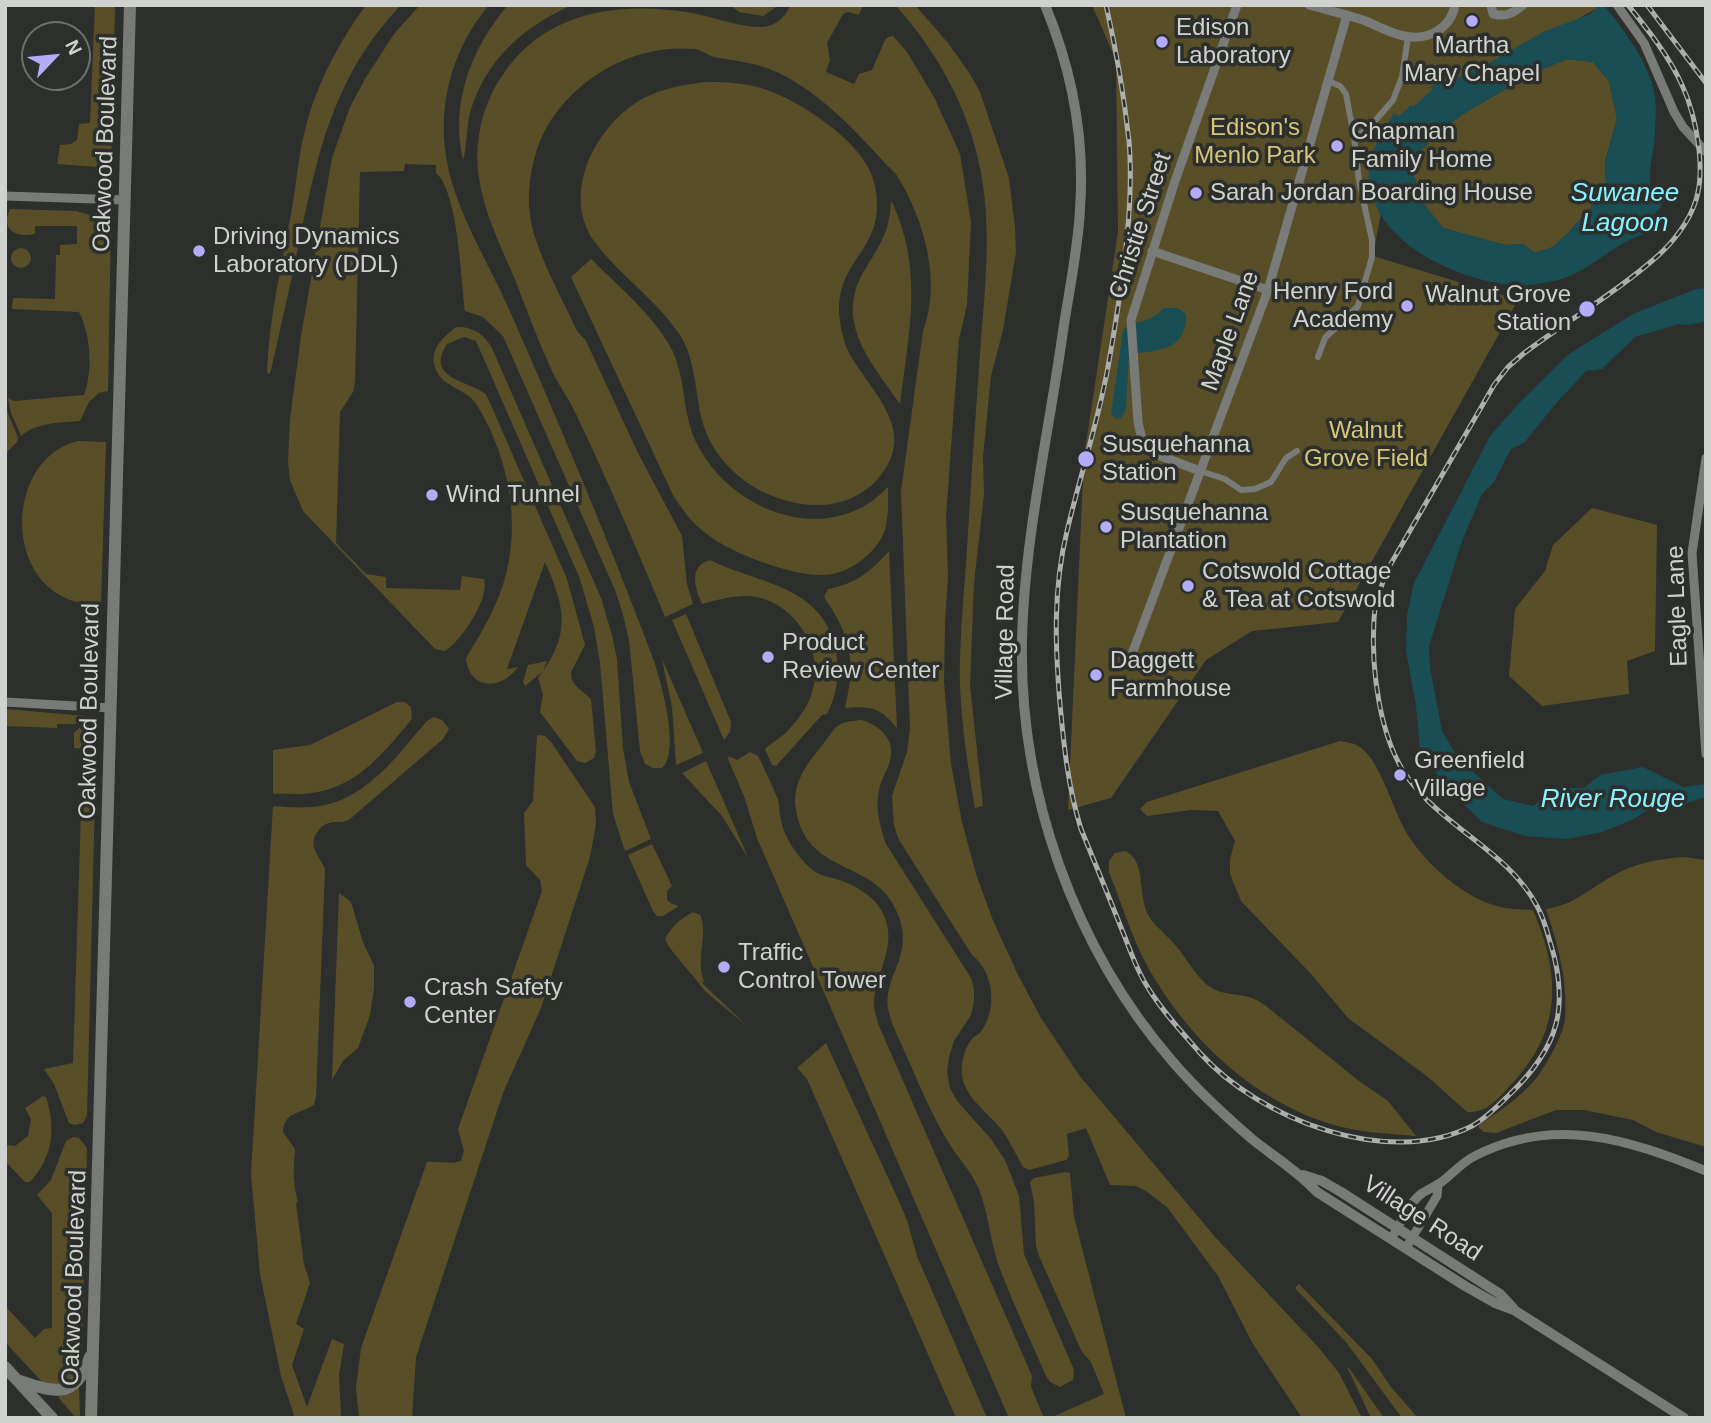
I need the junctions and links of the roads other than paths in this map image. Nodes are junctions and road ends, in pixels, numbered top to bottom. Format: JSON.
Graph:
{"nodes":[{"id":1,"x":130,"y":5,"type":"edge"},
{"id":2,"x":1045,"y":5,"type":"edge"},
{"id":3,"x":1237,"y":5,"type":"edge"},
{"id":4,"x":1309,"y":5,"type":"edge"},
{"id":5,"x":1455,"y":5,"type":"edge"},
{"id":6,"x":1491,"y":5,"type":"edge"},
{"id":7,"x":1523,"y":5,"type":"edge"},
{"id":8,"x":1617,"y":5,"type":"edge"},
{"id":9,"x":1347,"y":15,"type":"junction"},
{"id":10,"x":1408,"y":37,"type":"junction"},
{"id":11,"x":1328,"y":81,"type":"junction"},
{"id":12,"x":1354,"y":137,"type":"junction"},
{"id":13,"x":1706,"y":152,"type":"edge"},
{"id":14,"x":5,"y":196,"type":"edge"},
{"id":15,"x":125,"y":200,"type":"junction"},
{"id":16,"x":1152,"y":251,"type":"junction"},
{"id":17,"x":1268,"y":290,"type":"junction"},
{"id":18,"x":1318,"y":357,"type":"dead end"},
{"id":19,"x":1297,"y":451,"type":"dead end"},
{"id":20,"x":1706,"y":458,"type":"edge"},
{"id":21,"x":1200,"y":471,"type":"junction"},
{"id":22,"x":1132,"y":654,"type":"dead end"},
{"id":23,"x":5,"y":702,"type":"edge"},
{"id":24,"x":111,"y":708,"type":"junction"},
{"id":25,"x":1706,"y":754,"type":"edge"},
{"id":26,"x":1706,"y":1171,"type":"edge"},
{"id":27,"x":1300,"y":1174,"type":"junction"},
{"id":28,"x":1438,"y":1185,"type":"junction"},
{"id":29,"x":1397,"y":1228,"type":"junction"},
{"id":30,"x":1391,"y":1238,"type":"junction"},
{"id":31,"x":1412,"y":1238,"type":"junction"},
{"id":32,"x":1406,"y":1248,"type":"junction"},
{"id":33,"x":1514,"y":1310,"type":"junction"},
{"id":34,"x":94,"y":1344,"type":"junction"},
{"id":35,"x":5,"y":1367,"type":"edge"},
{"id":36,"x":18,"y":1380,"type":"junction"},
{"id":37,"x":52,"y":1418,"type":"edge"},
{"id":38,"x":91,"y":1418,"type":"edge"},
{"id":39,"x":1684,"y":1418,"type":"edge"}],
"edges":[{"from":1,"to":15,"type":"main road","name":"Oakwood Boulevard"},
{"from":2,"to":27,"type":"street","name":"Village Road"},
{"from":3,"to":16,"type":"street","name":"Christie Street"},
{"from":4,"to":9,"type":"street"},
{"from":5,"to":10,"type":"street"},
{"from":6,"to":7,"type":"street"},
{"from":8,"to":13,"type":"street"},
{"from":9,"to":10,"type":"street"},
{"from":9,"to":11,"type":"street","name":"Maple Lane"},
{"from":10,"to":12,"type":"street"},
{"from":11,"to":12,"type":"street"},
{"from":11,"to":17,"type":"street","name":"Maple Lane"},
{"from":12,"to":18,"type":"street"},
{"from":14,"to":15,"type":"street"},
{"from":15,"to":24,"type":"main road","name":"Oakwood Boulevard"},
{"from":16,"to":17,"type":"street"},
{"from":16,"to":21,"type":"street","name":"Christie Street"},
{"from":17,"to":21,"type":"street","name":"Maple Lane"},
{"from":19,"to":21,"type":"street"},
{"from":20,"to":25,"type":"street","name":"Eagle Lane"},
{"from":21,"to":22,"type":"street","name":"Maple Lane"},
{"from":23,"to":24,"type":"street"},
{"from":24,"to":34,"type":"main road","name":"Oakwood Boulevard"},
{"from":26,"to":28,"type":"street"},
{"from":27,"to":29,"type":"street","name":"Village Road"},
{"from":27,"to":30,"type":"street","name":"Village Road"},
{"from":28,"to":29,"type":"street"},
{"from":28,"to":31,"type":"street"},
{"from":29,"to":30,"type":"street"},
{"from":29,"to":31,"type":"street","name":"Village Road"},
{"from":30,"to":32,"type":"street","name":"Village Road"},
{"from":31,"to":32,"type":"street"},
{"from":31,"to":33,"type":"street","name":"Village Road"},
{"from":32,"to":33,"type":"street","name":"Village Road"},
{"from":33,"to":39,"type":"street","name":"Village Road"},
{"from":34,"to":36,"type":"main road"},
{"from":34,"to":38,"type":"main road","name":"Oakwood Boulevard"},
{"from":35,"to":36,"type":"main road"},
{"from":36,"to":37,"type":"main road"}]}
